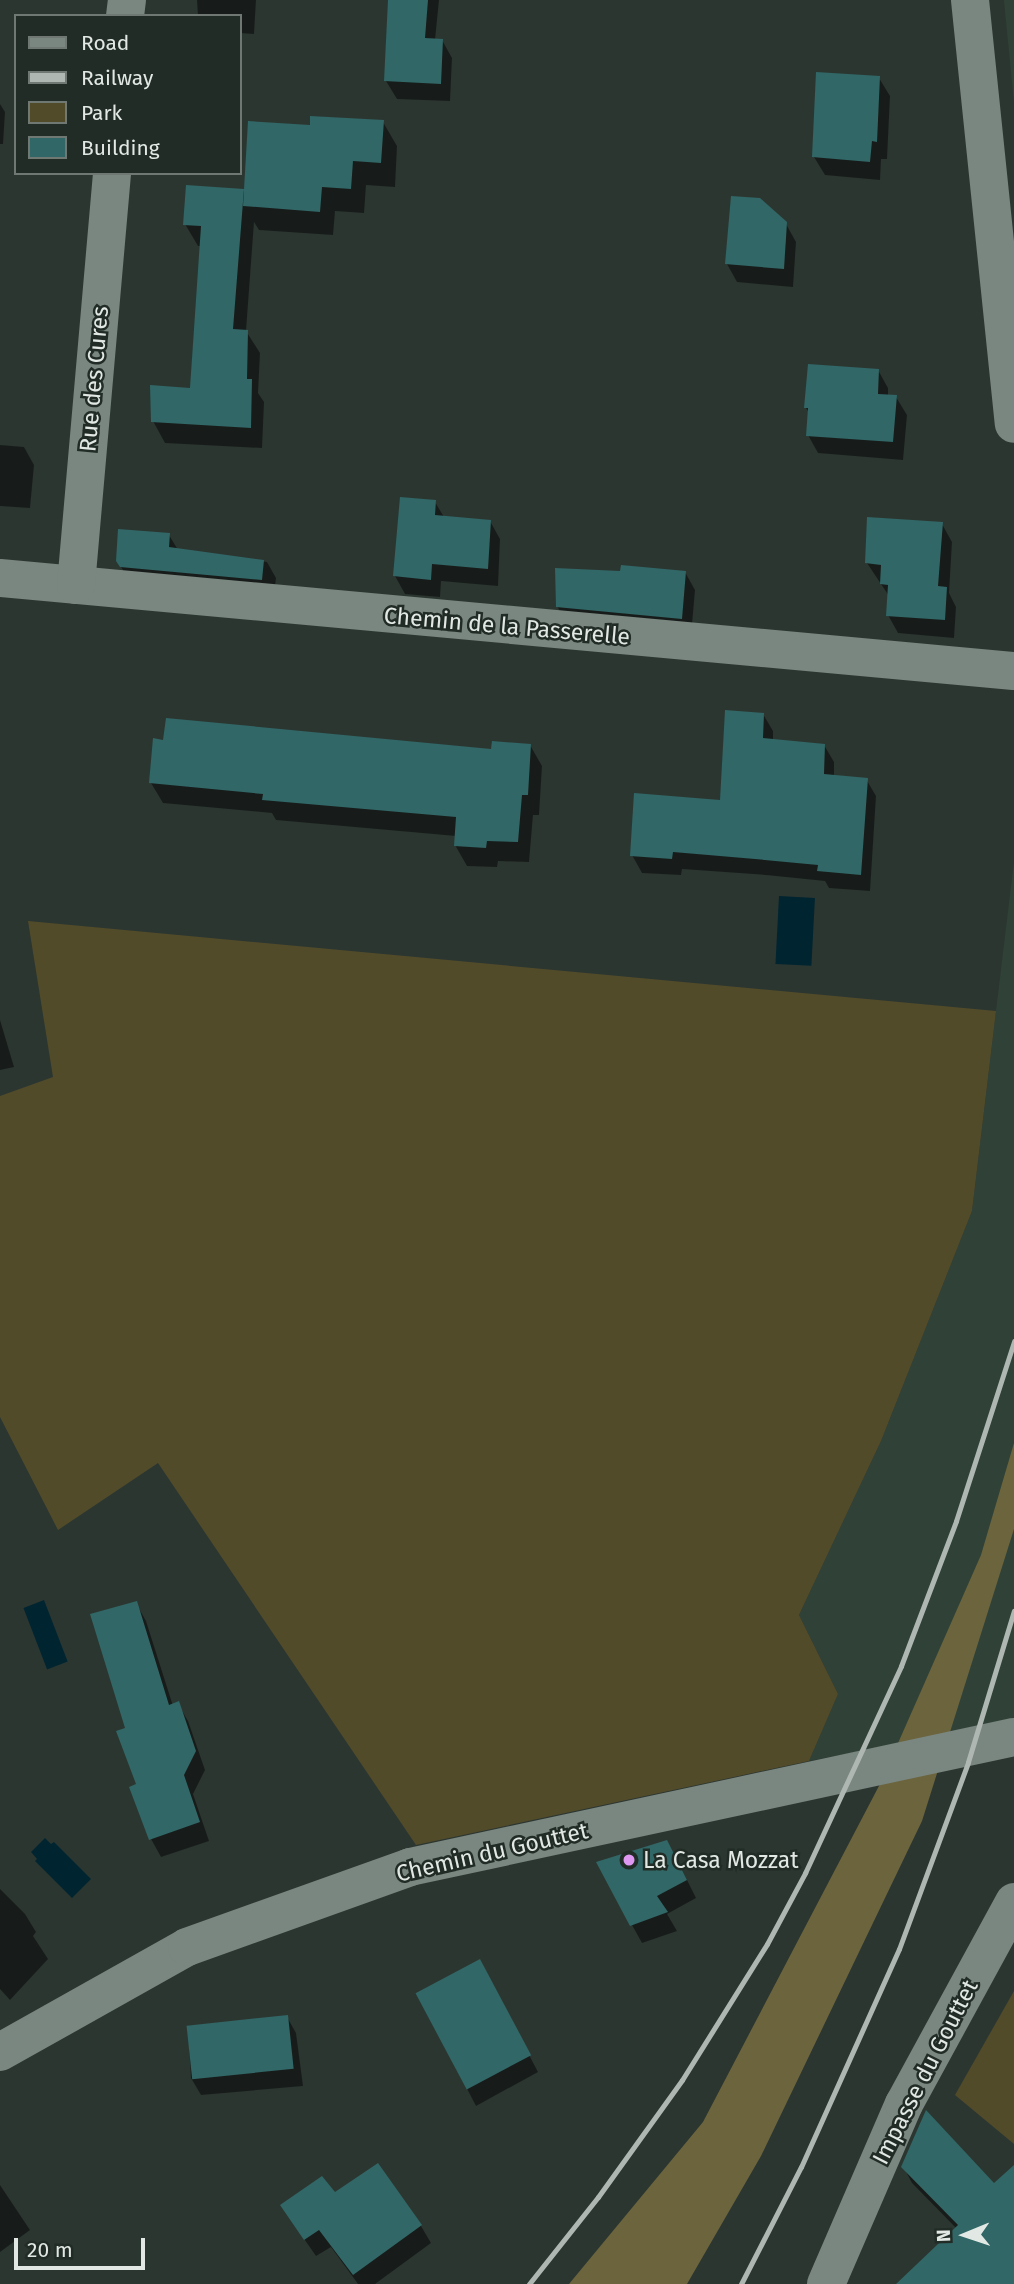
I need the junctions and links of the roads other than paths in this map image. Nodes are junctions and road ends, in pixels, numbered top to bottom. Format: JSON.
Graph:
{"nodes":[{"id":1,"x":970,"y":0,"type":"edge"},
{"id":2,"x":111,"y":175,"type":"edge"},
{"id":3,"x":1014,"y":424,"type":"edge"},
{"id":4,"x":0,"y":578,"type":"edge"},
{"id":5,"x":75,"y":585,"type":"junction"},
{"id":6,"x":1014,"y":671,"type":"edge"},
{"id":7,"x":1014,"y":1737,"type":"edge"},
{"id":8,"x":1014,"y":1902,"type":"edge"},
{"id":9,"x":0,"y":2052,"type":"edge"},
{"id":10,"x":826,"y":2284,"type":"edge"}],
"edges":[{"from":1,"to":3,"type":"street"},
{"from":2,"to":5,"type":"street","name":"Rue des Cures"},
{"from":4,"to":5,"type":"street","name":"Chemin de la Passerelle"},
{"from":5,"to":6,"type":"street","name":"Chemin de la Passerelle"},
{"from":7,"to":9,"type":"street","name":"Chemin du Gouttet"},
{"from":8,"to":10,"type":"street","name":"Impasse du Gouttet"}]}
